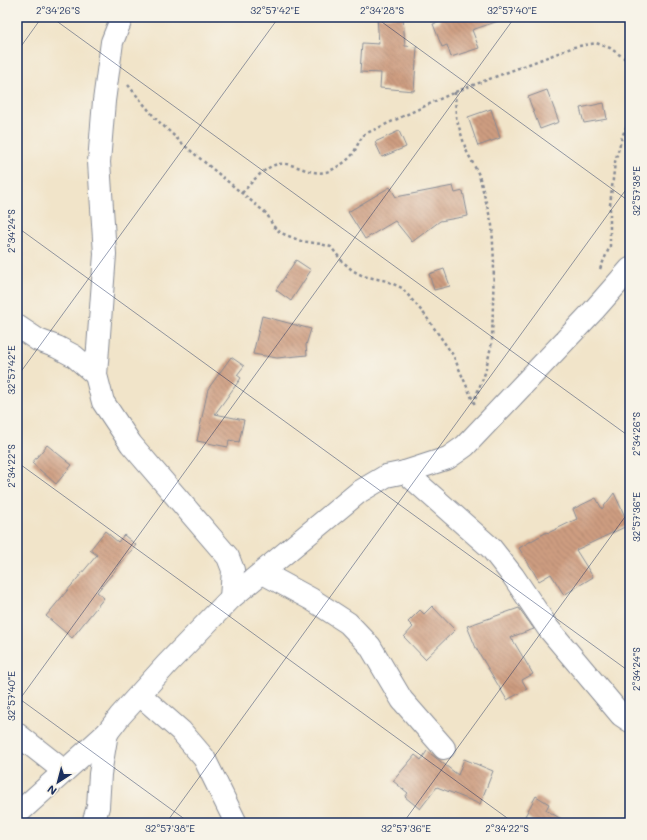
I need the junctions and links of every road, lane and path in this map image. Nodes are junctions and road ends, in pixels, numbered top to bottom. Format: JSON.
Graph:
{"nodes":[{"id":1,"x":122,"y":17,"type":"edge"},
{"id":2,"x":630,"y":62,"type":"edge"},
{"id":3,"x":108,"y":72,"type":"junction"},
{"id":4,"x":455,"y":92,"type":"junction"},
{"id":5,"x":630,"y":118,"type":"edge"},
{"id":6,"x":242,"y":193,"type":"junction"},
{"id":7,"x":630,"y":269,"type":"edge"},
{"id":8,"x":599,"y":271,"type":"dead end"},
{"id":9,"x":17,"y":326,"type":"edge"},
{"id":10,"x":96,"y":375,"type":"junction"},
{"id":11,"x":474,"y":401,"type":"junction"},
{"id":12,"x":484,"y":426,"type":"junction"},
{"id":13,"x":405,"y":472,"type":"junction"},
{"id":14,"x":262,"y":573,"type":"junction"},
{"id":15,"x":231,"y":598,"type":"junction"},
{"id":16,"x":140,"y":695,"type":"junction"},
{"id":17,"x":630,"y":721,"type":"edge"},
{"id":18,"x":107,"y":733,"type":"junction"},
{"id":19,"x":17,"y":734,"type":"edge"},
{"id":20,"x":444,"y":748,"type":"dead end"},
{"id":21,"x":64,"y":772,"type":"junction"},
{"id":22,"x":17,"y":814,"type":"edge"},
{"id":23,"x":93,"y":823,"type":"edge"},
{"id":24,"x":236,"y":823,"type":"edge"}],
"edges":[{"from":1,"to":3,"type":"street"},
{"from":2,"to":4,"type":"path"},
{"from":3,"to":6,"type":"path"},
{"from":3,"to":10,"type":"street"},
{"from":4,"to":6,"type":"path"},
{"from":4,"to":11,"type":"path"},
{"from":5,"to":8,"type":"path"},
{"from":6,"to":11,"type":"path"},
{"from":7,"to":12,"type":"street"},
{"from":9,"to":10,"type":"street"},
{"from":10,"to":15,"type":"street"},
{"from":11,"to":12,"type":"path"},
{"from":12,"to":13,"type":"street"},
{"from":13,"to":14,"type":"street"},
{"from":13,"to":17,"type":"street"},
{"from":14,"to":15,"type":"street"},
{"from":14,"to":20,"type":"street"},
{"from":15,"to":16,"type":"street"},
{"from":16,"to":18,"type":"street"},
{"from":16,"to":24,"type":"street"},
{"from":18,"to":21,"type":"street"},
{"from":18,"to":23,"type":"street"},
{"from":19,"to":21,"type":"street"},
{"from":21,"to":22,"type":"street"}]}
